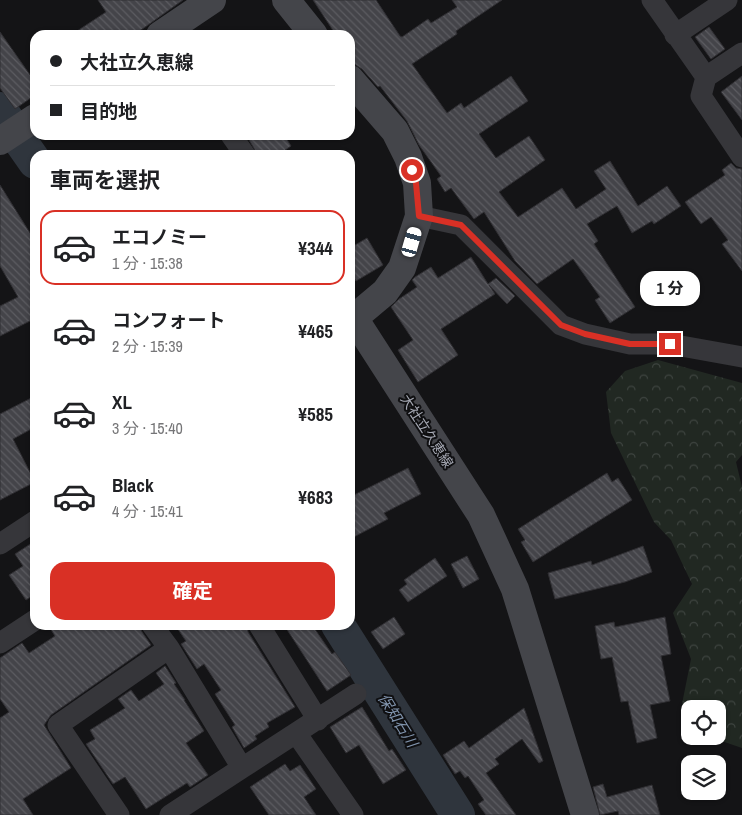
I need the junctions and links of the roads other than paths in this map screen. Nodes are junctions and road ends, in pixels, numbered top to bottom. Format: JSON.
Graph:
{"nodes":[{"id":1,"x":212,"y":0,"type":"edge"},
{"id":2,"x":286,"y":0,"type":"edge"},
{"id":3,"x":652,"y":0,"type":"edge"},
{"id":4,"x":728,"y":0,"type":"edge"},
{"id":5,"x":169,"y":30,"type":"edge"},
{"id":6,"x":310,"y":30,"type":"edge"},
{"id":7,"x":675,"y":35,"type":"junction"},
{"id":8,"x":742,"y":53,"type":"edge"},
{"id":9,"x":706,"y":77,"type":"junction"},
{"id":10,"x":355,"y":85,"type":"edge"},
{"id":11,"x":30,"y":121,"type":"edge"},
{"id":12,"x":0,"y":142,"type":"edge"},
{"id":13,"x":742,"y":157,"type":"edge"},
{"id":14,"x":419,"y":216,"type":"junction"},
{"id":15,"x":355,"y":314,"type":"edge"},
{"id":16,"x":355,"y":323,"type":"edge"},
{"id":17,"x":742,"y":356,"type":"edge"},
{"id":18,"x":30,"y":524,"type":"edge"},
{"id":19,"x":0,"y":544,"type":"edge"},
{"id":20,"x":30,"y":623,"type":"edge"},
{"id":21,"x":156,"y":630,"type":"edge"},
{"id":22,"x":262,"y":630,"type":"edge"},
{"id":23,"x":0,"y":643,"type":"edge"},
{"id":24,"x":169,"y":648,"type":"junction"},
{"id":25,"x":356,"y":694,"type":"dead end"},
{"id":26,"x":318,"y":720,"type":"junction"},
{"id":27,"x":296,"y":733,"type":"junction"},
{"id":28,"x":242,"y":768,"type":"junction"},
{"id":29,"x":118,"y":815,"type":"edge"},
{"id":30,"x":170,"y":815,"type":"edge"},
{"id":31,"x":353,"y":815,"type":"edge"},
{"id":32,"x":585,"y":815,"type":"edge"}],
"edges":[{"from":1,"to":5,"type":"main road"},
{"from":2,"to":6,"type":"main road"},
{"from":3,"to":7,"type":"street"},
{"from":4,"to":7,"type":"street"},
{"from":7,"to":9,"type":"street"},
{"from":8,"to":9,"type":"street"},
{"from":9,"to":13,"type":"street"},
{"from":10,"to":14,"type":"main road","name":"大社立久恵線"},
{"from":11,"to":12,"type":"main road"},
{"from":14,"to":15,"type":"main road","name":"大社立久恵線"},
{"from":14,"to":17,"type":"street"},
{"from":16,"to":32,"type":"main road","name":"大社立久恵線"},
{"from":18,"to":19,"type":"street"},
{"from":20,"to":23,"type":"street"},
{"from":21,"to":24,"type":"street"},
{"from":22,"to":26,"type":"street"},
{"from":24,"to":28,"type":"street"},
{"from":24,"to":29,"type":"street"},
{"from":25,"to":26,"type":"street"},
{"from":26,"to":27,"type":"street"},
{"from":27,"to":28,"type":"street"},
{"from":27,"to":31,"type":"street"},
{"from":28,"to":30,"type":"street"}]}
